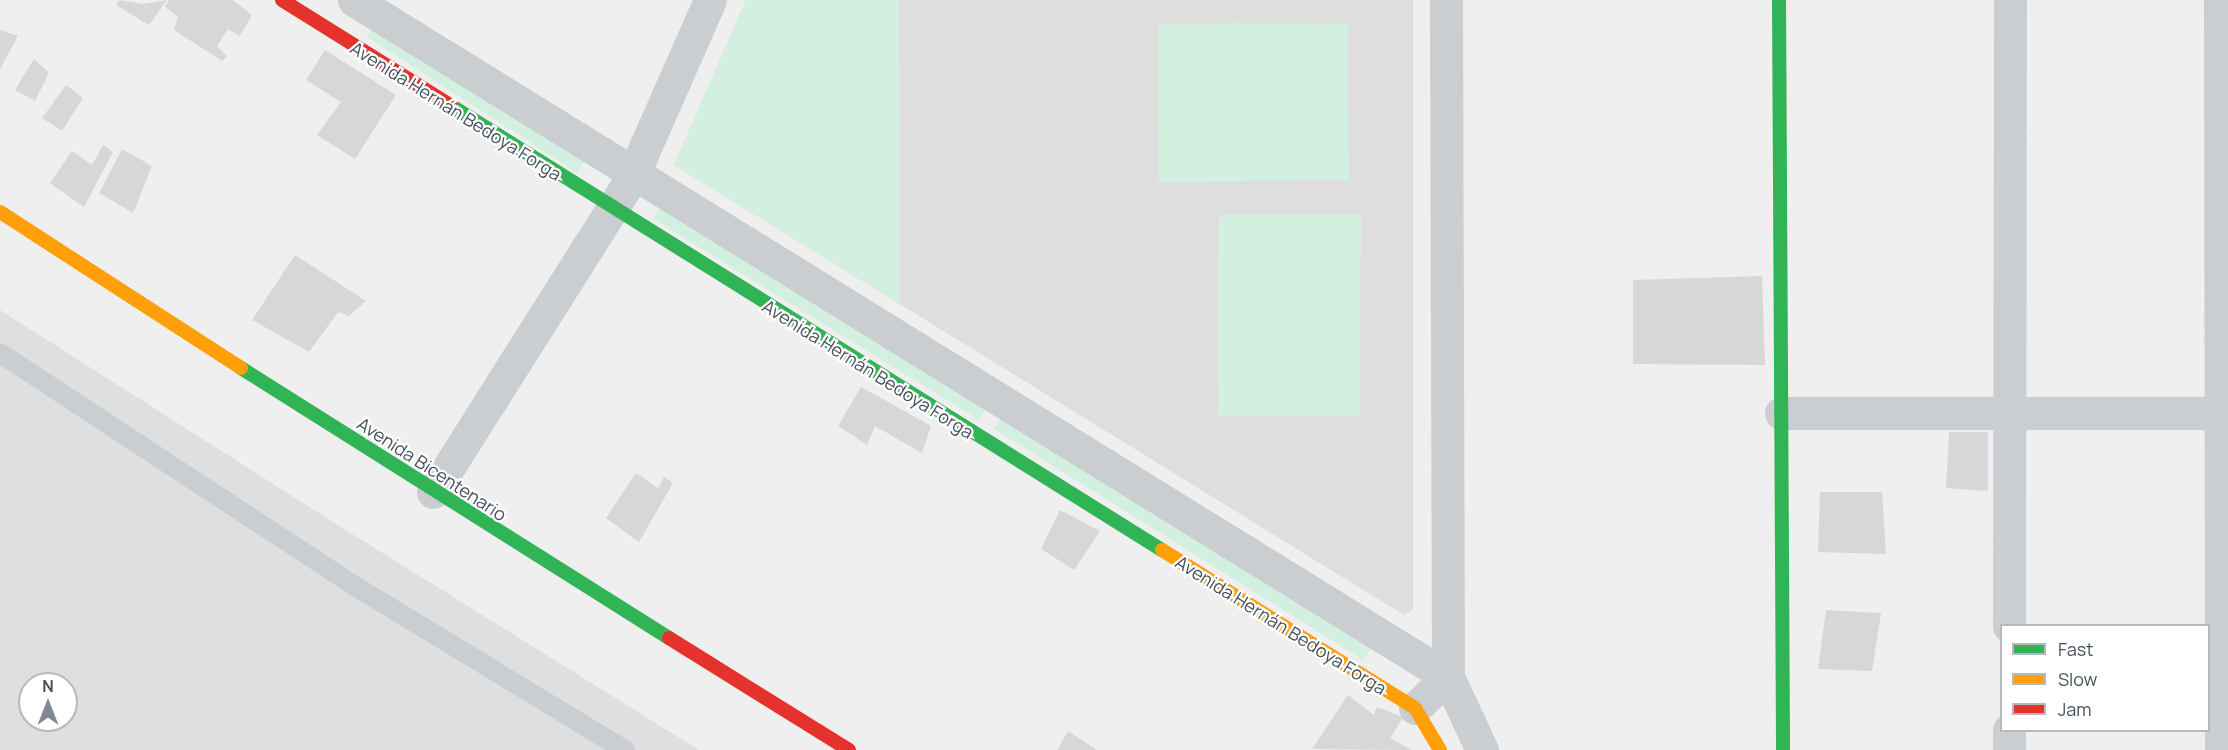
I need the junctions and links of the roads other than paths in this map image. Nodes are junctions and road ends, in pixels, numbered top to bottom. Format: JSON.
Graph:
{"nodes":[{"id":1,"x":282,"y":0,"type":"edge"},
{"id":2,"x":354,"y":0,"type":"edge"},
{"id":3,"x":710,"y":0,"type":"edge"},
{"id":4,"x":1446,"y":0,"type":"edge"},
{"id":5,"x":1779,"y":0,"type":"edge"},
{"id":6,"x":2010,"y":0,"type":"edge"},
{"id":7,"x":2220,"y":0,"type":"edge"},
{"id":8,"x":331,"y":13,"type":"edge"},
{"id":9,"x":632,"y":177,"type":"junction"},
{"id":10,"x":608,"y":207,"type":"junction"},
{"id":11,"x":0,"y":212,"type":"edge"},
{"id":12,"x":0,"y":353,"type":"edge"},
{"id":13,"x":1781,"y":413,"type":"junction"},
{"id":14,"x":2224,"y":413,"type":"edge"},
{"id":15,"x":2008,"y":414,"type":"junction"},
{"id":16,"x":433,"y":492,"type":"junction"},
{"id":17,"x":2009,"y":624,"type":"edge"},
{"id":18,"x":1448,"y":676,"type":"junction"},
{"id":19,"x":1415,"y":708,"type":"junction"},
{"id":20,"x":2009,"y":732,"type":"edge"},
{"id":21,"x":625,"y":750,"type":"edge"},
{"id":22,"x":849,"y":750,"type":"edge"},
{"id":23,"x":1440,"y":750,"type":"edge"},
{"id":24,"x":1482,"y":750,"type":"edge"},
{"id":25,"x":1782,"y":750,"type":"edge"},
{"id":26,"x":2009,"y":750,"type":"edge"},
{"id":27,"x":2221,"y":750,"type":"edge"}],
"edges":[{"from":1,"to":8,"type":"street","name":"Avenida Hernán Bedoya Forga"},
{"from":2,"to":9,"type":"street"},
{"from":3,"to":9,"type":"street"},
{"from":4,"to":18,"type":"street"},
{"from":5,"to":13,"type":"street"},
{"from":6,"to":15,"type":"street"},
{"from":7,"to":14,"type":"street"},
{"from":8,"to":10,"type":"street","name":"Avenida Hernán Bedoya Forga"},
{"from":9,"to":10,"type":"street"},
{"from":9,"to":18,"type":"street"},
{"from":10,"to":16,"type":"street"},
{"from":10,"to":19,"type":"street","name":"Avenida Hernán Bedoya Forga"},
{"from":11,"to":16,"type":"street","name":"Avenida Bicentenario"},
{"from":12,"to":21,"type":"lane"},
{"from":13,"to":15,"type":"street"},
{"from":13,"to":25,"type":"street"},
{"from":14,"to":15,"type":"street"},
{"from":14,"to":27,"type":"street"},
{"from":15,"to":17,"type":"street"},
{"from":16,"to":22,"type":"street","name":"Avenida Bicentenario"},
{"from":18,"to":19,"type":"street"},
{"from":18,"to":24,"type":"street"},
{"from":19,"to":23,"type":"street","name":"Avenida Hernán Bedoya Forga"},
{"from":20,"to":26,"type":"street"}]}
